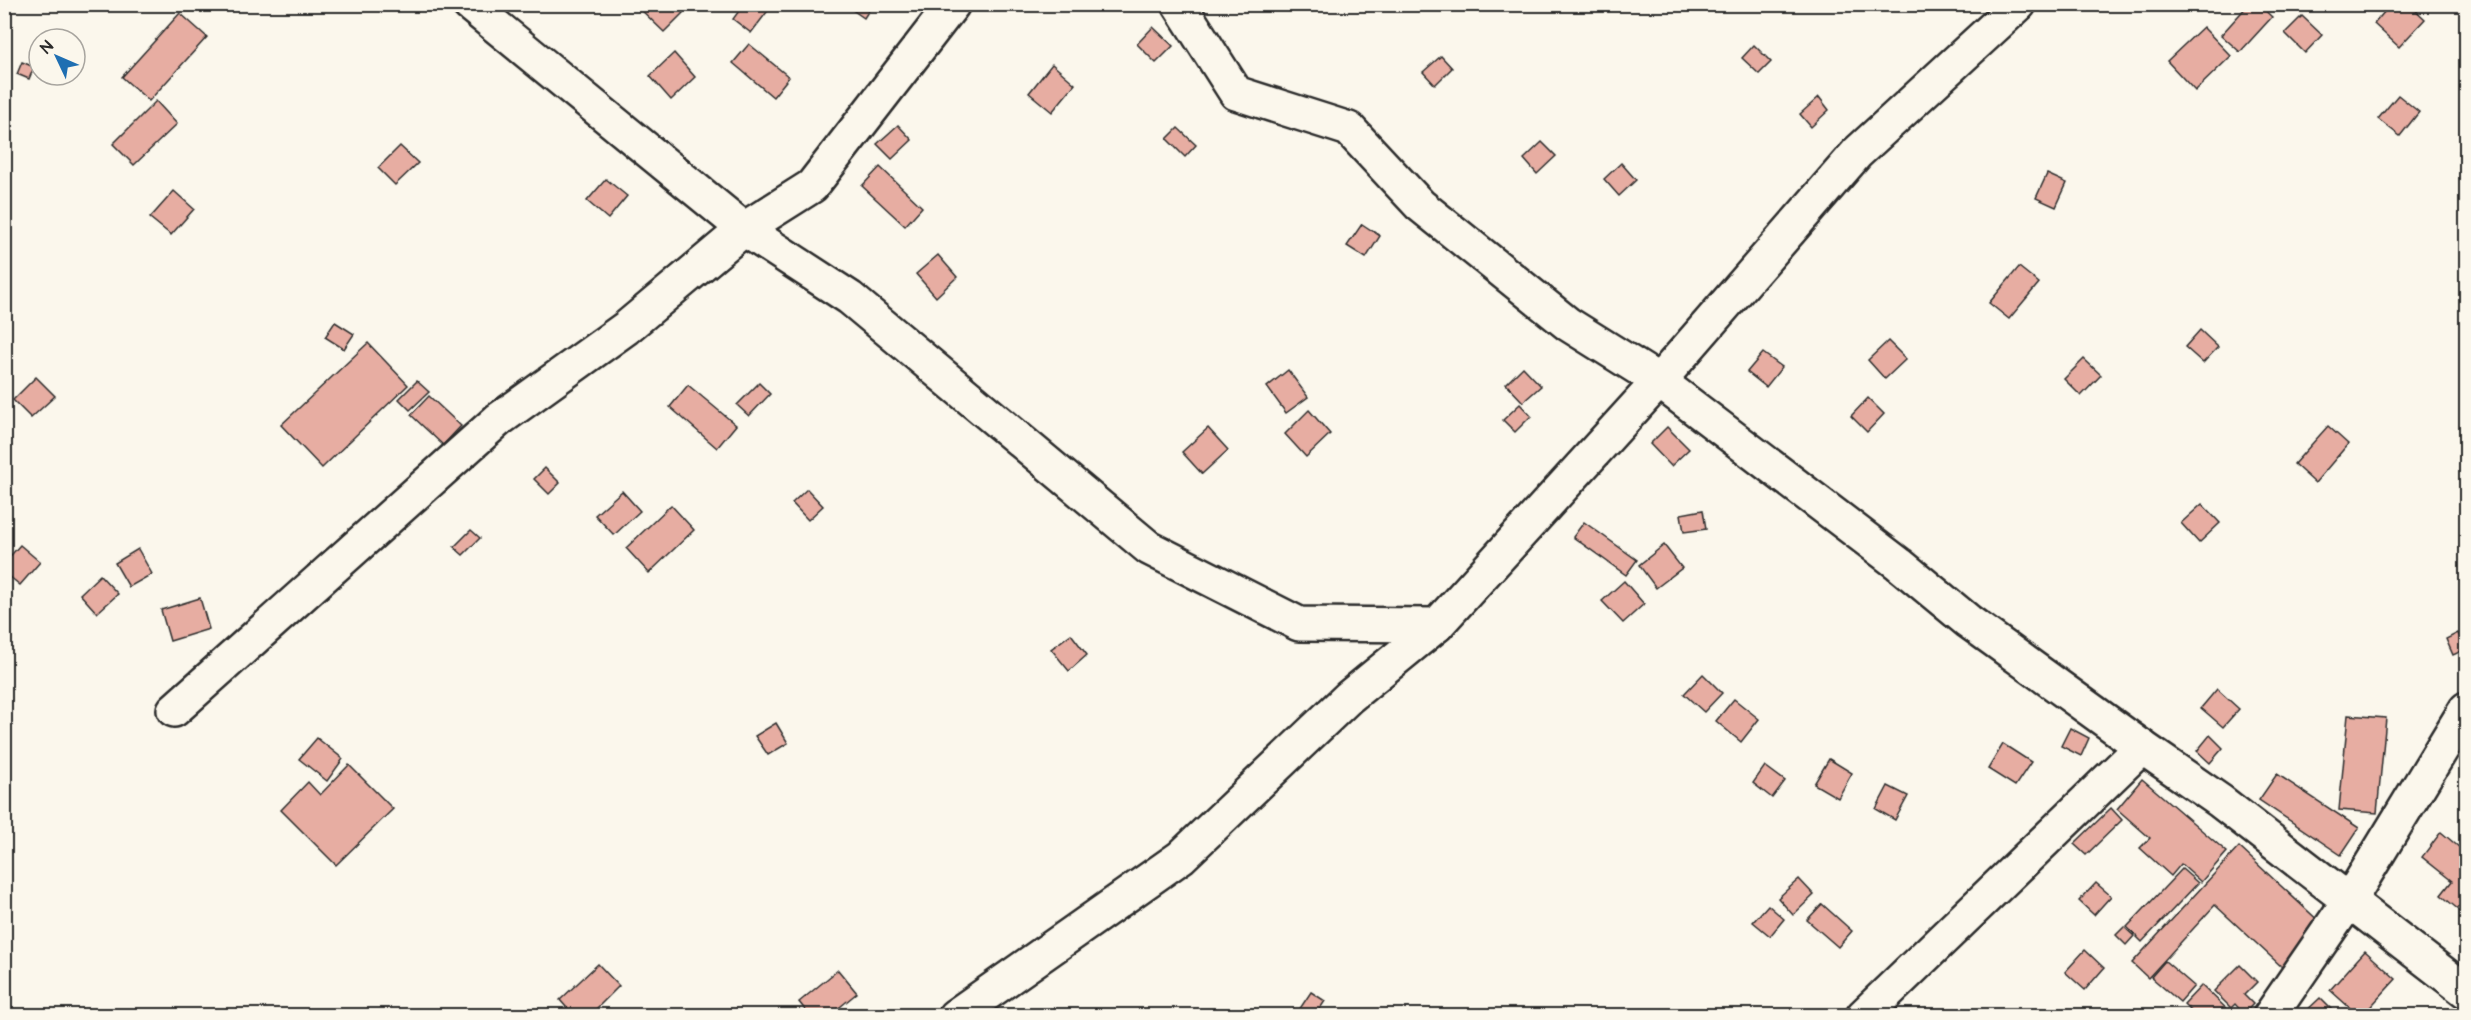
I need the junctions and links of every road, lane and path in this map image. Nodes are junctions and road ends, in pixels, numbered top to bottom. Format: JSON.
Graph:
{"nodes":[{"id":1,"x":469,"y":4,"type":"edge"},
{"id":2,"x":953,"y":4,"type":"edge"},
{"id":3,"x":1179,"y":4,"type":"edge"},
{"id":4,"x":2019,"y":4,"type":"edge"},
{"id":5,"x":744,"y":230,"type":"junction"},
{"id":6,"x":1659,"y":381,"type":"junction"},
{"id":7,"x":1437,"y":625,"type":"junction"},
{"id":8,"x":2466,"y":709,"type":"edge"},
{"id":9,"x":174,"y":710,"type":"dead end"},
{"id":10,"x":2142,"y":747,"type":"junction"},
{"id":11,"x":2349,"y":901,"type":"junction"},
{"id":12,"x":2466,"y":991,"type":"edge"},
{"id":13,"x":955,"y":1015,"type":"edge"},
{"id":14,"x":1863,"y":1016,"type":"edge"},
{"id":15,"x":2270,"y":1016,"type":"edge"}],
"edges":[{"from":1,"to":5,"type":"street"},
{"from":2,"to":5,"type":"street"},
{"from":3,"to":6,"type":"street"},
{"from":4,"to":6,"type":"street"},
{"from":5,"to":7,"type":"street"},
{"from":5,"to":9,"type":"street"},
{"from":6,"to":7,"type":"street"},
{"from":6,"to":10,"type":"street"},
{"from":7,"to":13,"type":"street"},
{"from":8,"to":11,"type":"street"},
{"from":10,"to":11,"type":"street"},
{"from":10,"to":14,"type":"street"},
{"from":11,"to":12,"type":"street"},
{"from":11,"to":15,"type":"street"}]}
